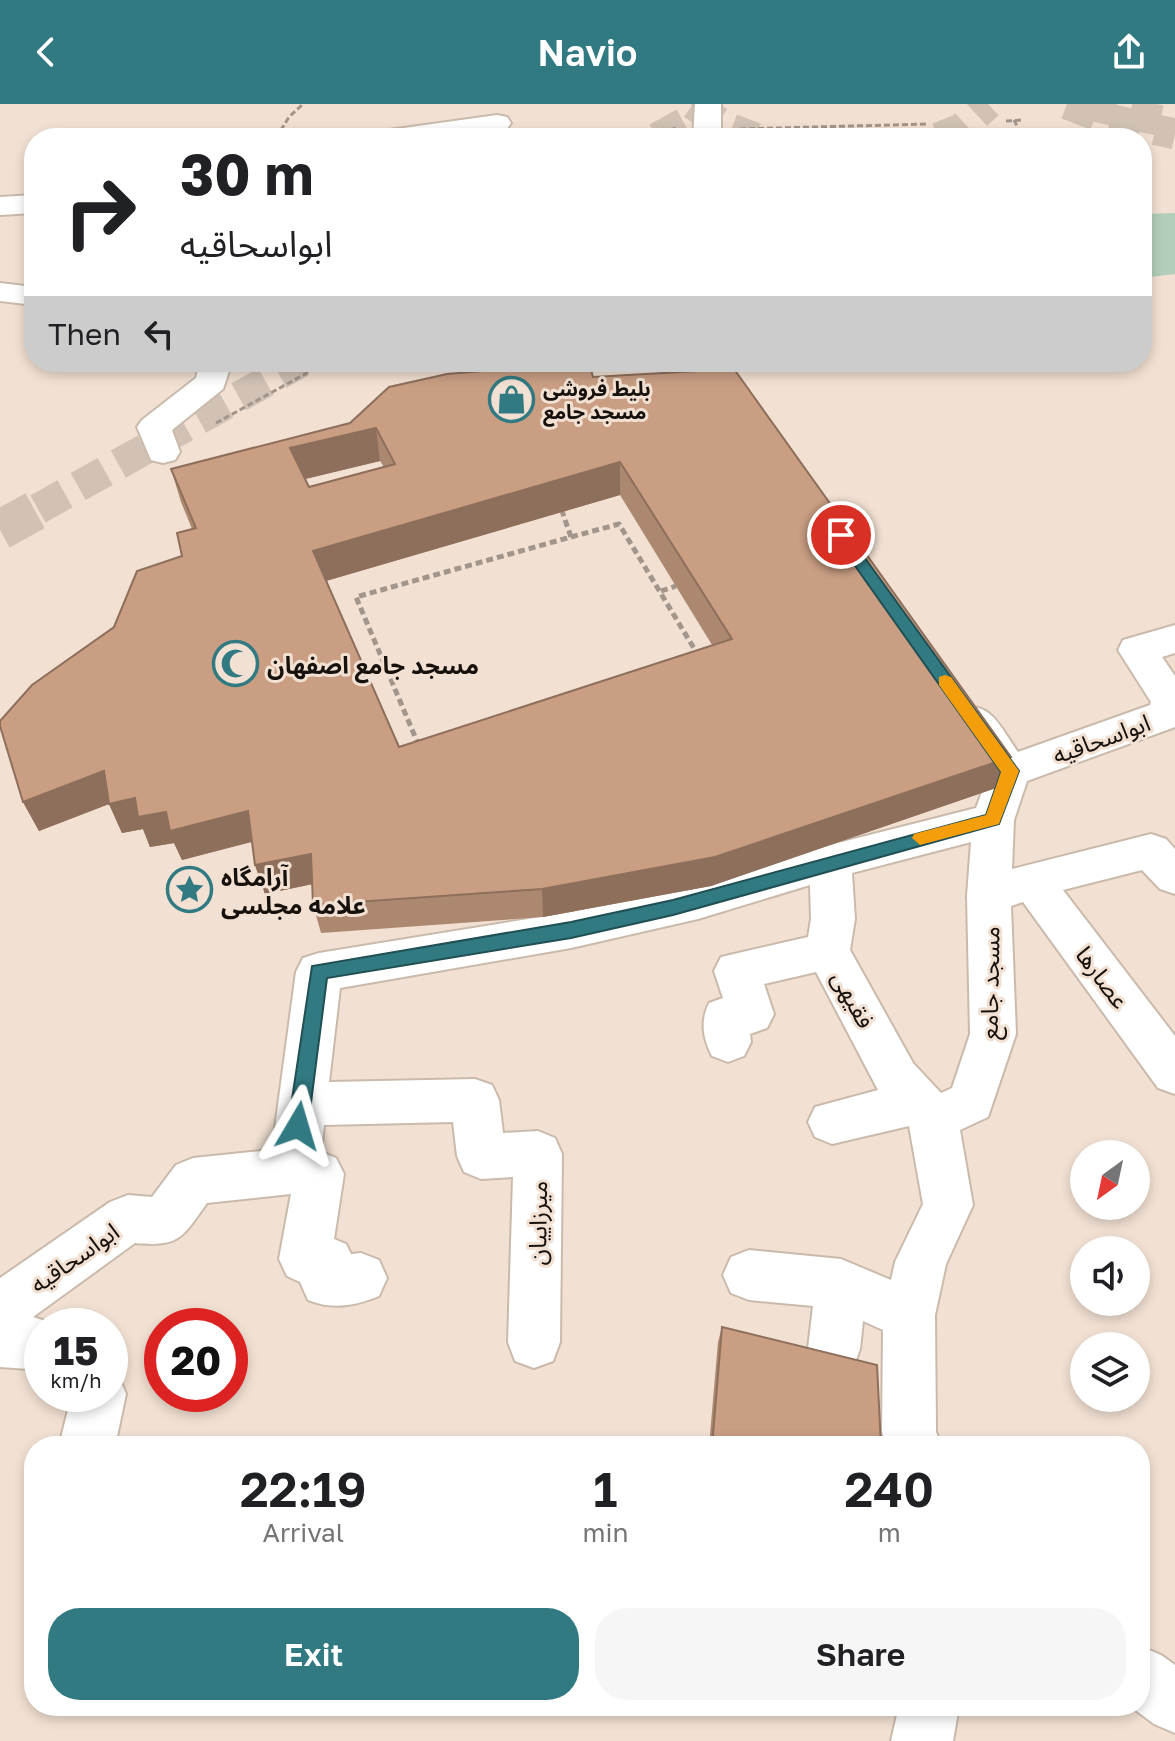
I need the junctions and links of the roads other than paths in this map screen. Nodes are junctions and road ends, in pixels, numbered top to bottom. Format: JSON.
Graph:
{"nodes":[{"id":1,"x":497,"y":123,"type":"dead end"},
{"id":2,"x":461,"y":128,"type":"edge"},
{"id":3,"x":24,"y":205,"type":"edge"},
{"id":4,"x":0,"y":206,"type":"edge"},
{"id":5,"x":0,"y":292,"type":"edge"},
{"id":6,"x":24,"y":295,"type":"edge"},
{"id":7,"x":214,"y":372,"type":"edge"},
{"id":8,"x":163,"y":452,"type":"road end"},
{"id":9,"x":1175,"y":639,"type":"edge"},
{"id":10,"x":954,"y":694,"type":"edge"},
{"id":11,"x":1010,"y":771,"type":"junction"},
{"id":12,"x":993,"y":820,"type":"junction"},
{"id":13,"x":830,"y":862,"type":"junction"},
{"id":14,"x":1175,"y":877,"type":"edge"},
{"id":15,"x":1031,"y":880,"type":"junction"},
{"id":16,"x":989,"y":896,"type":"junction"},
{"id":17,"x":828,"y":951,"type":"junction"},
{"id":18,"x":728,"y":1042,"type":"dead end"},
{"id":19,"x":1175,"y":1073,"type":"edge"},
{"id":20,"x":300,"y":1104,"type":"junction"},
{"id":21,"x":926,"y":1111,"type":"junction"},
{"id":22,"x":832,"y":1122,"type":"dead end"},
{"id":23,"x":294,"y":1171,"type":"junction"},
{"id":24,"x":749,"y":1275,"type":"dead end"},
{"id":25,"x":361,"y":1278,"type":"dead end"},
{"id":26,"x":841,"y":1284,"type":"junction"},
{"id":27,"x":0,"y":1309,"type":"edge"},
{"id":28,"x":909,"y":1315,"type":"junction"},
{"id":29,"x":0,"y":1341,"type":"edge"},
{"id":30,"x":534,"y":1342,"type":"dead end"},
{"id":31,"x":24,"y":1343,"type":"edge"},
{"id":32,"x":834,"y":1349,"type":"dead end"},
{"id":33,"x":95,"y":1412,"type":"edge"},
{"id":34,"x":89,"y":1436,"type":"edge"},
{"id":35,"x":910,"y":1436,"type":"edge"},
{"id":36,"x":1150,"y":1684,"type":"edge"},
{"id":37,"x":1175,"y":1703,"type":"edge"},
{"id":38,"x":927,"y":1716,"type":"edge"},
{"id":39,"x":922,"y":1741,"type":"edge"}],
"edges":[{"from":1,"to":2,"type":"street"},
{"from":3,"to":4,"type":"street"},
{"from":5,"to":6,"type":"street"},
{"from":7,"to":8,"type":"street"},
{"from":9,"to":11,"type":"street","name":"ابواسحاقیه"},
{"from":10,"to":11,"type":"street"},
{"from":11,"to":12,"type":"street","name":"مسجد جامع"},
{"from":12,"to":13,"type":"street"},
{"from":12,"to":16,"type":"street","name":"مسجد جامع"},
{"from":13,"to":17,"type":"street","name":"فقیهی"},
{"from":13,"to":20,"type":"street"},
{"from":14,"to":15,"type":"street"},
{"from":15,"to":16,"type":"street"},
{"from":15,"to":19,"type":"street","name":"عصارها"},
{"from":16,"to":21,"type":"street","name":"مسجد جامع"},
{"from":17,"to":18,"type":"street"},
{"from":17,"to":21,"type":"street","name":"فقیهی"},
{"from":20,"to":23,"type":"street"},
{"from":20,"to":30,"type":"street","name":"میرزاییان"},
{"from":21,"to":22,"type":"street","name":"مسجد جامع"},
{"from":21,"to":28,"type":"street"},
{"from":23,"to":25,"type":"street"},
{"from":23,"to":27,"type":"street","name":"ابواسحاقیه"},
{"from":24,"to":26,"type":"street"},
{"from":26,"to":28,"type":"street"},
{"from":26,"to":32,"type":"street"},
{"from":28,"to":35,"type":"street"},
{"from":29,"to":31,"type":"street"},
{"from":33,"to":34,"type":"street"},
{"from":36,"to":37,"type":"street"},
{"from":38,"to":39,"type":"street"}]}
